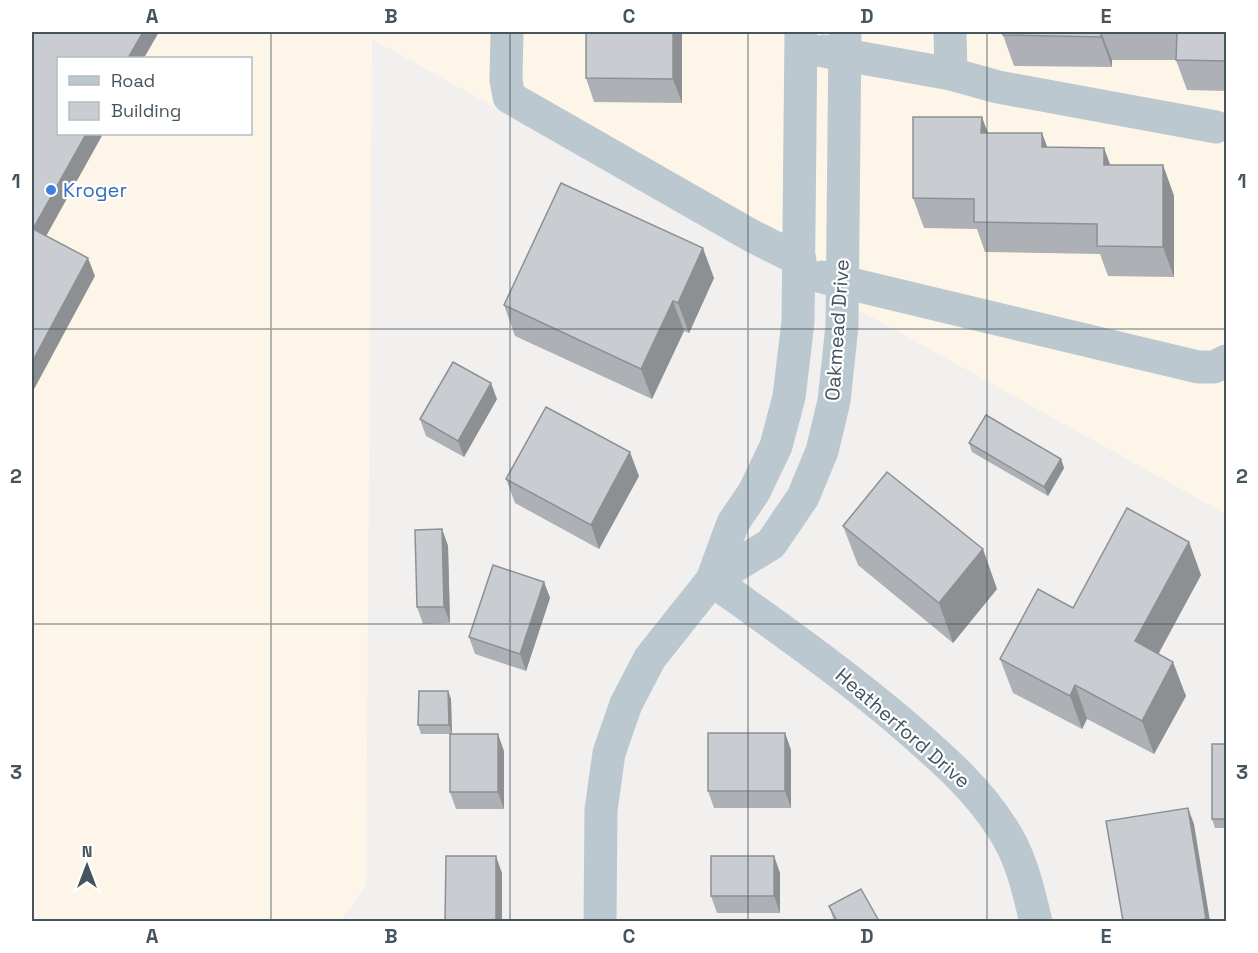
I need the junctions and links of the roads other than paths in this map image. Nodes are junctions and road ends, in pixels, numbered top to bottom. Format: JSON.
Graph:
{"nodes":[{"id":1,"x":507,"y":32,"type":"edge"},
{"id":2,"x":950,"y":32,"type":"edge"},
{"id":3,"x":801,"y":40,"type":"edge"},
{"id":4,"x":845,"y":43,"type":"edge"},
{"id":5,"x":951,"y":74,"type":"junction"},
{"id":6,"x":1216,"y":127,"type":"dead end"},
{"id":7,"x":800,"y":266,"type":"junction"},
{"id":8,"x":842,"y":281,"type":"junction"},
{"id":9,"x":1227,"y":361,"type":"edge"},
{"id":10,"x":712,"y":580,"type":"junction"},
{"id":11,"x":600,"y":921,"type":"edge"},
{"id":12,"x":1036,"y":921,"type":"edge"}],
"edges":[{"from":1,"to":7,"type":"street"},
{"from":2,"to":5,"type":"street"},
{"from":3,"to":4,"type":"street"},
{"from":3,"to":7,"type":"street","name":"Oakmead Drive"},
{"from":4,"to":5,"type":"street"},
{"from":4,"to":8,"type":"street","name":"Oakmead Drive"},
{"from":5,"to":6,"type":"street"},
{"from":7,"to":8,"type":"street"},
{"from":7,"to":10,"type":"street","name":"Oakmead Drive"},
{"from":8,"to":9,"type":"street"},
{"from":8,"to":10,"type":"street","name":"Oakmead Drive"},
{"from":10,"to":11,"type":"street","name":"Oakmead Drive"},
{"from":10,"to":12,"type":"street","name":"Heatherford Drive"}]}
